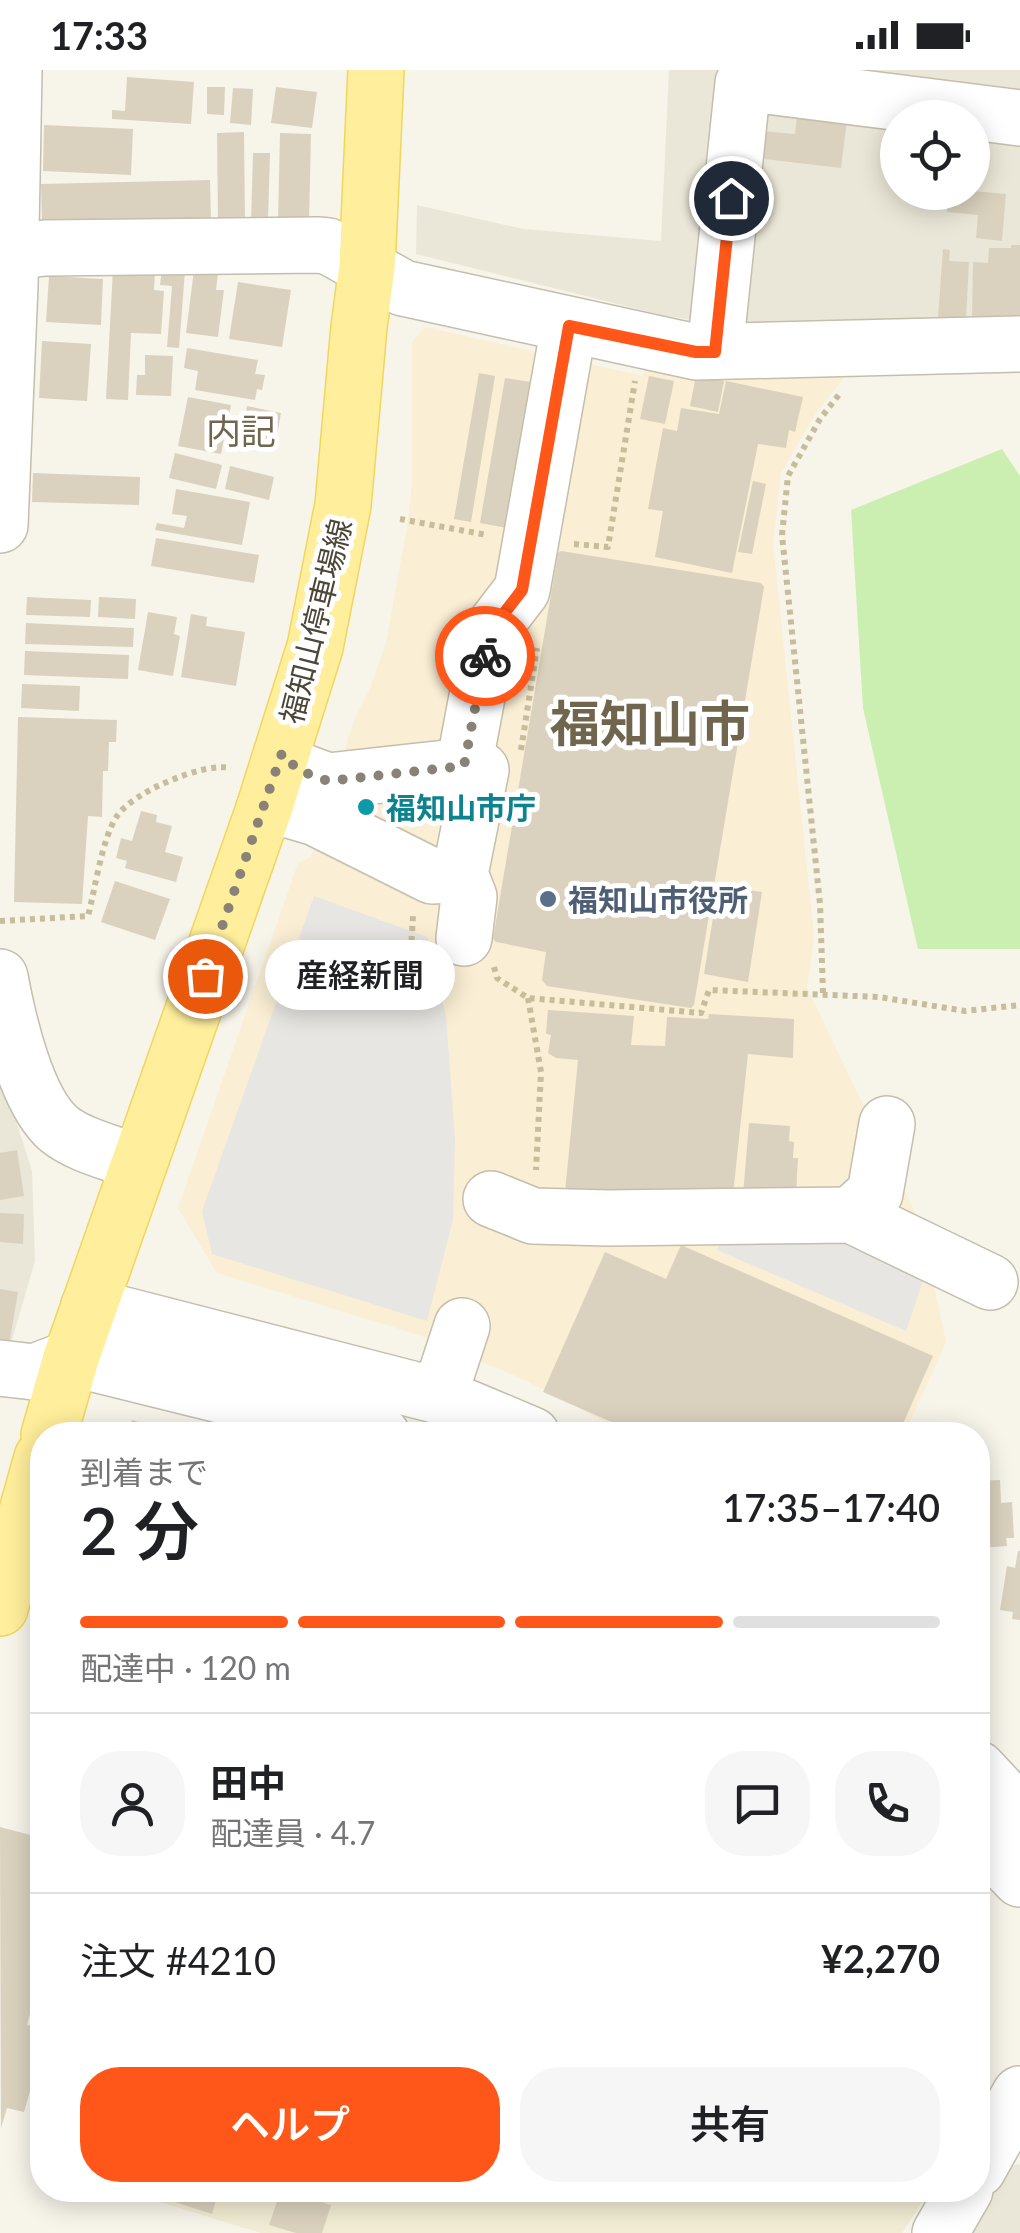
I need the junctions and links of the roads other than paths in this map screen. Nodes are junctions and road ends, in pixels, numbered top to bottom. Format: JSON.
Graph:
{"nodes":[{"id":1,"x":14,"y":70,"type":"edge"},
{"id":2,"x":376,"y":70,"type":"edge"},
{"id":3,"x":1020,"y":118,"type":"edge"},
{"id":4,"x":5,"y":252,"type":"edge"},
{"id":5,"x":367,"y":267,"type":"junction"},
{"id":6,"x":569,"y":326,"type":"junction"},
{"id":7,"x":1020,"y":344,"type":"edge"},
{"id":8,"x":715,"y":352,"type":"junction"},
{"id":9,"x":0,"y":525,"type":"edge"},
{"id":10,"x":464,"y":766,"type":"junction"},
{"id":11,"x":259,"y":777,"type":"junction"},
{"id":12,"x":460,"y":874,"type":"junction"},
{"id":13,"x":478,"y":949,"type":"road end"},
{"id":14,"x":0,"y":978,"type":"edge"},
{"id":15,"x":886,"y":1124,"type":"dead end"},
{"id":16,"x":138,"y":1163,"type":"junction"},
{"id":17,"x":512,"y":1207,"type":"road end"},
{"id":18,"x":851,"y":1215,"type":"junction"},
{"id":19,"x":990,"y":1282,"type":"dead end"},
{"id":20,"x":88,"y":1306,"type":"junction"},
{"id":21,"x":462,"y":1326,"type":"dead end"},
{"id":22,"x":71,"y":1358,"type":"junction"},
{"id":23,"x":0,"y":1368,"type":"edge"},
{"id":24,"x":439,"y":1396,"type":"junction"},
{"id":25,"x":53,"y":1422,"type":"edge"},
{"id":26,"x":329,"y":1422,"type":"edge"},
{"id":27,"x":501,"y":1422,"type":"edge"},
{"id":28,"x":30,"y":1501,"type":"edge"},
{"id":29,"x":0,"y":1608,"type":"edge"},
{"id":30,"x":990,"y":1782,"type":"edge"},
{"id":31,"x":1020,"y":1814,"type":"edge"},
{"id":32,"x":990,"y":1849,"type":"edge"},
{"id":33,"x":1020,"y":1880,"type":"edge"},
{"id":34,"x":958,"y":2202,"type":"edge"},
{"id":35,"x":940,"y":2233,"type":"edge"}],
"edges":[{"from":1,"to":4,"type":"street"},
{"from":2,"to":5,"type":"main road","name":"福知山停車場線"},
{"from":3,"to":8,"type":"street"},
{"from":4,"to":5,"type":"street"},
{"from":4,"to":9,"type":"street"},
{"from":5,"to":6,"type":"street"},
{"from":5,"to":11,"type":"main road","name":"福知山停車場線"},
{"from":6,"to":8,"type":"street"},
{"from":6,"to":10,"type":"street"},
{"from":7,"to":8,"type":"street"},
{"from":10,"to":11,"type":"street"},
{"from":10,"to":12,"type":"street"},
{"from":11,"to":12,"type":"street"},
{"from":11,"to":16,"type":"main road","name":"福知山停車場線"},
{"from":12,"to":13,"type":"street"},
{"from":14,"to":16,"type":"street"},
{"from":15,"to":18,"type":"street"},
{"from":16,"to":20,"type":"main road","name":"福知山停車場線"},
{"from":17,"to":18,"type":"street"},
{"from":18,"to":19,"type":"street"},
{"from":20,"to":22,"type":"main road","name":"福知山停車場線"},
{"from":20,"to":24,"type":"street"},
{"from":21,"to":24,"type":"street"},
{"from":22,"to":23,"type":"street"},
{"from":22,"to":25,"type":"main road","name":"福知山停車場線"},
{"from":22,"to":26,"type":"street"},
{"from":24,"to":27,"type":"street"},
{"from":28,"to":29,"type":"main road"},
{"from":30,"to":31,"type":"street"},
{"from":32,"to":33,"type":"street"},
{"from":34,"to":35,"type":"street"}]}
